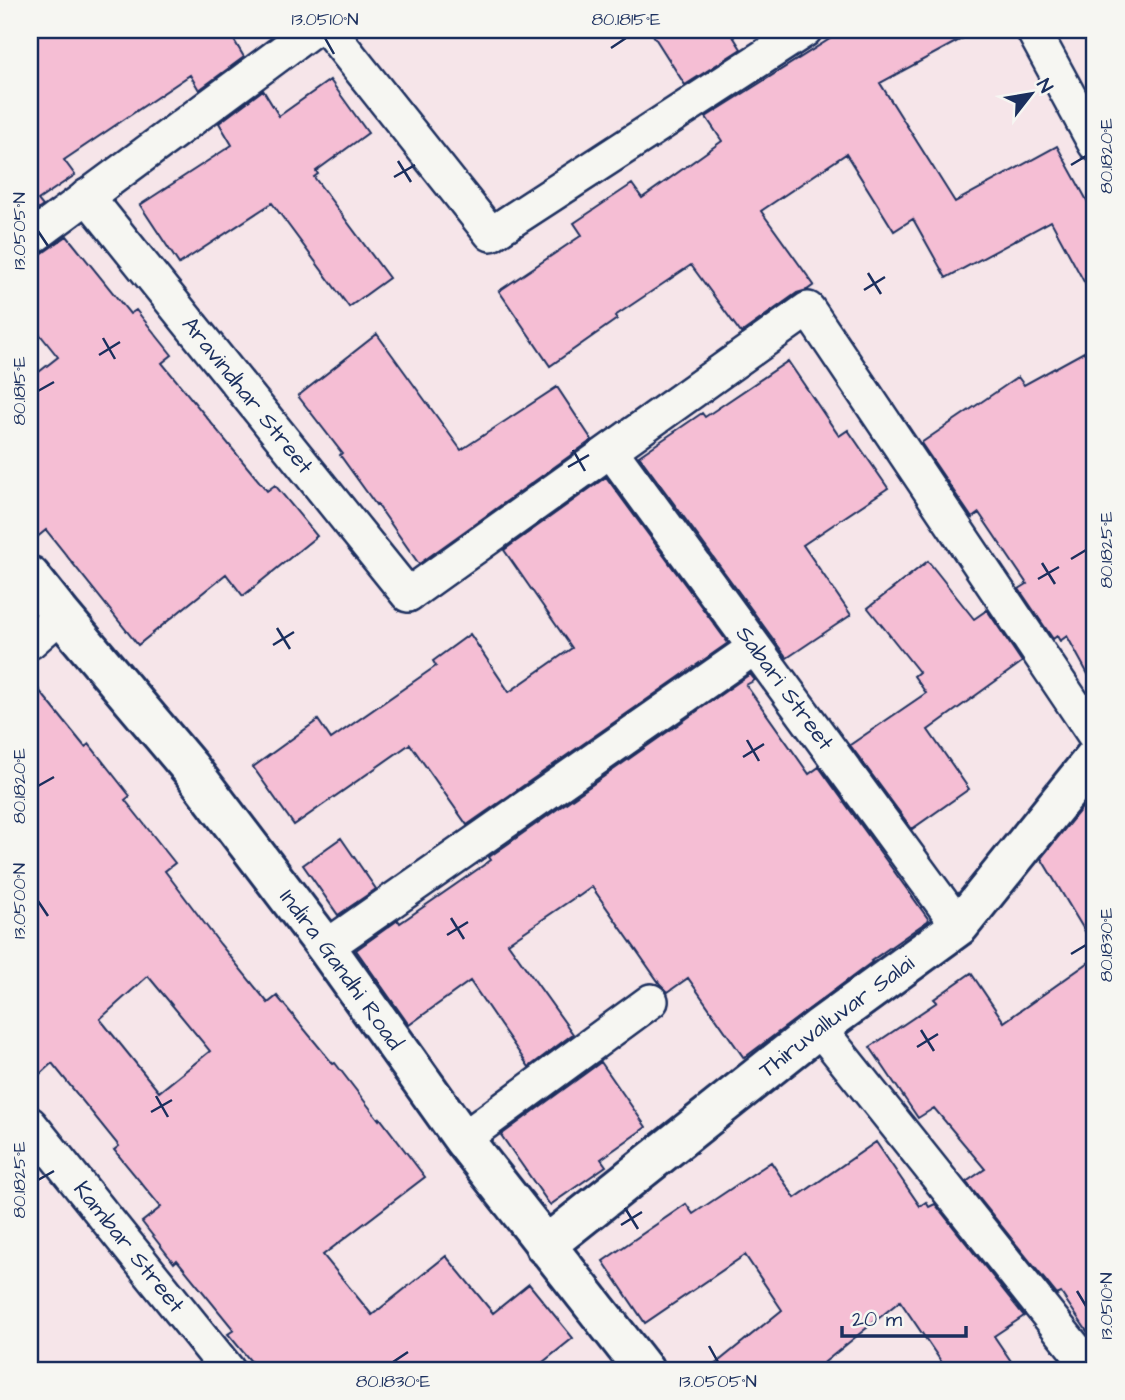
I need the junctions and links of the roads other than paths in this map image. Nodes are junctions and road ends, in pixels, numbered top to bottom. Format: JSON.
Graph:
{"nodes":[{"id":1,"x":312,"y":30,"type":"edge"},
{"id":2,"x":330,"y":30,"type":"edge"},
{"id":3,"x":805,"y":30,"type":"edge"},
{"id":4,"x":1032,"y":30,"type":"edge"},
{"id":5,"x":1095,"y":144,"type":"edge"},
{"id":6,"x":87,"y":195,"type":"junction"},
{"id":7,"x":30,"y":239,"type":"edge"},
{"id":8,"x":611,"y":451,"type":"junction"},
{"id":9,"x":30,"y":576,"type":"edge"},
{"id":10,"x":61,"y":615,"type":"junction"},
{"id":11,"x":30,"y":642,"type":"edge"},
{"id":12,"x":754,"y":648,"type":"junction"},
{"id":13,"x":1095,"y":736,"type":"edge"},
{"id":14,"x":1095,"y":757,"type":"edge"},
{"id":15,"x":959,"y":926,"type":"junction"},
{"id":16,"x":326,"y":947,"type":"junction"},
{"id":17,"x":651,"y":1001,"type":"dead end"},
{"id":18,"x":819,"y":1028,"type":"junction"},
{"id":19,"x":30,"y":1124,"type":"edge"},
{"id":20,"x":463,"y":1139,"type":"junction"},
{"id":21,"x":545,"y":1246,"type":"junction"},
{"id":22,"x":228,"y":1370,"type":"edge"},
{"id":23,"x":644,"y":1370,"type":"edge"},
{"id":24,"x":1092,"y":1370,"type":"edge"}],
"edges":[{"from":1,"to":6,"type":"street"},
{"from":2,"to":3,"type":"street"},
{"from":4,"to":5,"type":"street"},
{"from":6,"to":7,"type":"street"},
{"from":6,"to":8,"type":"street","name":"Aravindhar Street"},
{"from":8,"to":12,"type":"street","name":"Sabari Street"},
{"from":8,"to":13,"type":"street"},
{"from":9,"to":10,"type":"street","name":"Indira Gandhi Road"},
{"from":10,"to":11,"type":"street"},
{"from":10,"to":16,"type":"street","name":"Indira Gandhi Road"},
{"from":12,"to":15,"type":"street","name":"Sabari Street"},
{"from":12,"to":16,"type":"street"},
{"from":14,"to":15,"type":"street","name":"Thiruvalluvar Salai"},
{"from":15,"to":18,"type":"street","name":"Thiruvalluvar Salai"},
{"from":16,"to":20,"type":"street","name":"Indira Gandhi Road"},
{"from":17,"to":20,"type":"street"},
{"from":18,"to":21,"type":"street","name":"Thiruvalluvar Salai"},
{"from":18,"to":24,"type":"street"},
{"from":19,"to":22,"type":"street","name":"Kambar Street"},
{"from":20,"to":21,"type":"street","name":"Indira Gandhi Road"},
{"from":21,"to":23,"type":"street","name":"Indira Gandhi Road"}]}
